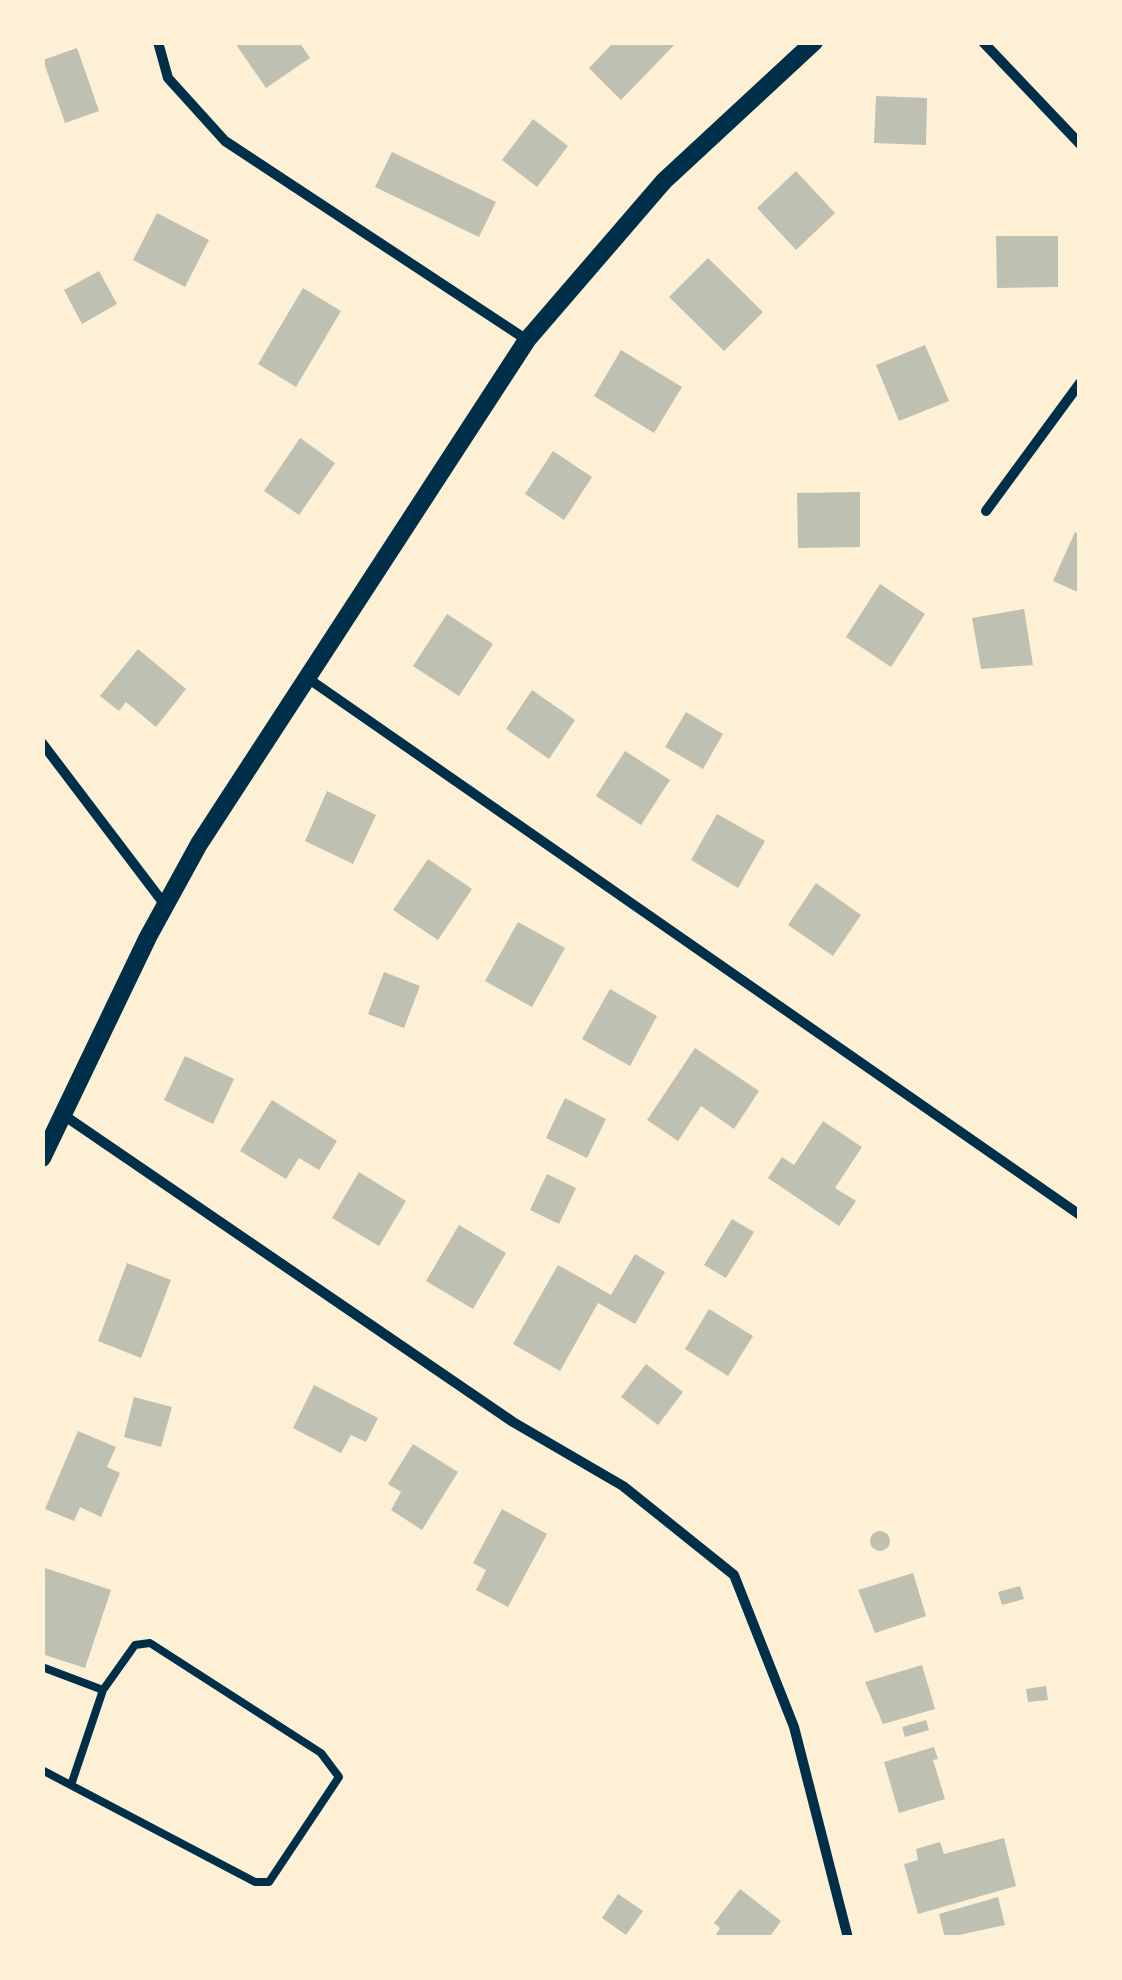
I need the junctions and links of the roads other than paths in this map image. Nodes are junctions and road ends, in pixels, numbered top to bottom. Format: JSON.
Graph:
{"nodes":[{"id":1,"x":158,"y":42,"type":"edge"},
{"id":2,"x":814,"y":42,"type":"edge"},
{"id":3,"x":984,"y":42,"type":"edge"},
{"id":4,"x":1080,"y":144,"type":"edge"},
{"id":5,"x":526,"y":340,"type":"junction"},
{"id":6,"x":1080,"y":383,"type":"edge"},
{"id":7,"x":986,"y":511,"type":"dead end"},
{"id":8,"x":306,"y":677,"type":"junction"},
{"id":9,"x":42,"y":743,"type":"edge"},
{"id":10,"x":165,"y":906,"type":"junction"},
{"id":11,"x":62,"y":1114,"type":"junction"},
{"id":12,"x":42,"y":1158,"type":"edge"},
{"id":13,"x":1080,"y":1215,"type":"edge"},
{"id":14,"x":42,"y":1667,"type":"edge"},
{"id":15,"x":103,"y":1690,"type":"junction"},
{"id":16,"x":42,"y":1770,"type":"edge"},
{"id":17,"x":70,"y":1785,"type":"junction"},
{"id":18,"x":848,"y":1938,"type":"edge"}],
"edges":[{"from":1,"to":5,"type":"street"},
{"from":2,"to":5,"type":"street"},
{"from":3,"to":4,"type":"street"},
{"from":5,"to":8,"type":"street"},
{"from":6,"to":7,"type":"street"},
{"from":8,"to":10,"type":"street"},
{"from":8,"to":13,"type":"street"},
{"from":9,"to":10,"type":"street"},
{"from":10,"to":11,"type":"street"},
{"from":11,"to":12,"type":"street"},
{"from":11,"to":18,"type":"street"},
{"from":14,"to":15,"type":"lane"},
{"from":15,"to":17,"type":"lane"},
{"from":15,"to":17,"type":"lane"},
{"from":16,"to":17,"type":"lane"}]}
